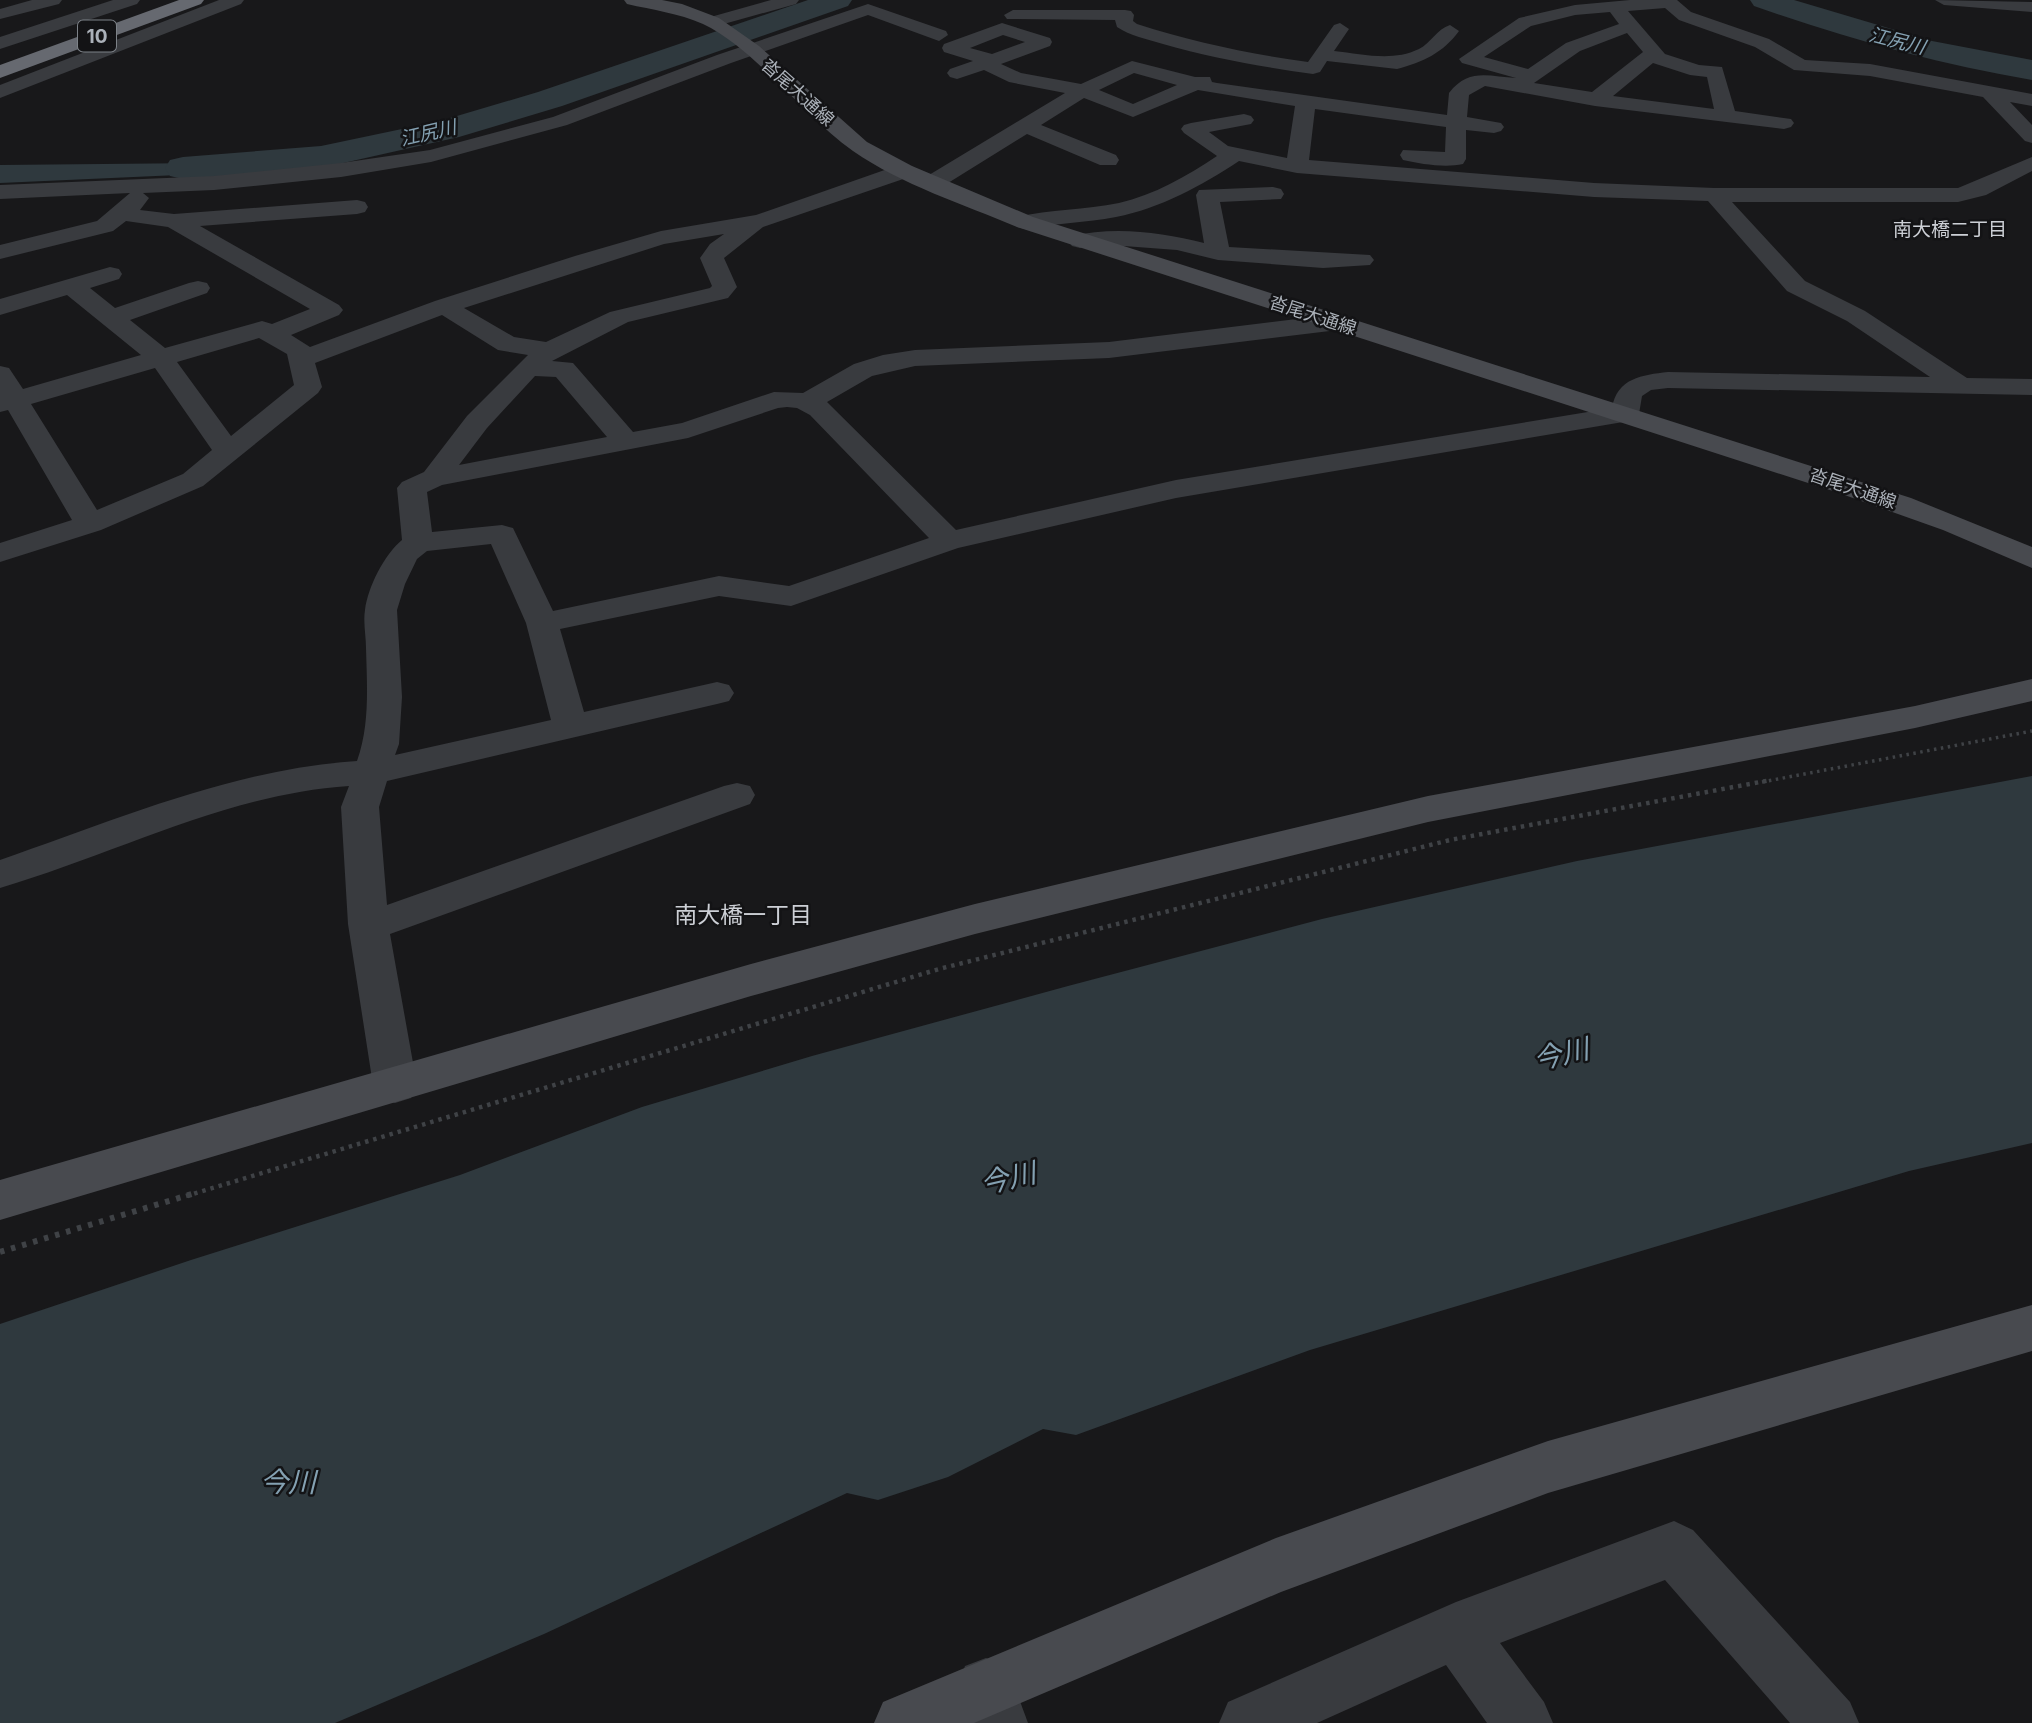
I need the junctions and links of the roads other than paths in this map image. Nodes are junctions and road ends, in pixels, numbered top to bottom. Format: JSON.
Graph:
{"nodes":[{"id":1,"x":53,"y":0,"type":"edge"},
{"id":2,"x":131,"y":0,"type":"edge"},
{"id":3,"x":165,"y":0,"type":"edge"},
{"id":4,"x":195,"y":0,"type":"edge"},
{"id":5,"x":235,"y":0,"type":"edge"},
{"id":6,"x":633,"y":0,"type":"edge"},
{"id":7,"x":790,"y":0,"type":"edge"},
{"id":8,"x":1944,"y":0,"type":"edge"},
{"id":9,"x":1615,"y":7,"type":"junction"},
{"id":10,"x":2032,"y":7,"type":"edge"},
{"id":11,"x":1023,"y":10,"type":"edge"},
{"id":12,"x":0,"y":14,"type":"edge"},
{"id":13,"x":1150,"y":14,"type":"dead end"},
{"id":14,"x":1125,"y":15,"type":"junction"},
{"id":15,"x":713,"y":22,"type":"junction"},
{"id":16,"x":0,"y":24,"type":"edge"},
{"id":17,"x":1630,"y":26,"type":"junction"},
{"id":18,"x":1340,"y":29,"type":"dead end"},
{"id":19,"x":1450,"y":31,"type":"dead end"},
{"id":20,"x":39,"y":32,"type":"junction"},
{"id":21,"x":939,"y":35,"type":"dead end"},
{"id":22,"x":0,"y":43,"type":"edge"},
{"id":23,"x":1186,"y":46,"type":"junction"},
{"id":24,"x":752,"y":50,"type":"junction"},
{"id":25,"x":1652,"y":54,"type":"junction"},
{"id":26,"x":1322,"y":55,"type":"junction"},
{"id":27,"x":0,"y":59,"type":"edge"},
{"id":28,"x":1255,"y":60,"type":"junction"},
{"id":29,"x":1103,"y":62,"type":"dead end"},
{"id":30,"x":1404,"y":62,"type":"junction"},
{"id":31,"x":1055,"y":67,"type":"dead end"},
{"id":32,"x":1130,"y":68,"type":"junction"},
{"id":33,"x":0,"y":72,"type":"edge"},
{"id":34,"x":957,"y":73,"type":"dead end"},
{"id":35,"x":1476,"y":79,"type":"junction"},
{"id":36,"x":1022,"y":80,"type":"junction"},
{"id":37,"x":1523,"y":81,"type":"junction"},
{"id":38,"x":1195,"y":85,"type":"junction"},
{"id":39,"x":1083,"y":90,"type":"junction"},
{"id":40,"x":0,"y":92,"type":"edge"},
{"id":41,"x":1989,"y":92,"type":"junction"},
{"id":42,"x":1595,"y":100,"type":"junction"},
{"id":43,"x":2032,"y":100,"type":"edge"},
{"id":44,"x":1306,"y":102,"type":"junction"},
{"id":45,"x":1372,"y":110,"type":"junction"},
{"id":46,"x":1726,"y":117,"type":"junction"},
{"id":47,"x":1244,"y":120,"type":"dead end"},
{"id":48,"x":1456,"y":122,"type":"junction"},
{"id":49,"x":1784,"y":123,"type":"dead end"},
{"id":50,"x":1024,"y":125,"type":"junction"},
{"id":51,"x":1494,"y":127,"type":"dead end"},
{"id":52,"x":2032,"y":137,"type":"edge"},
{"id":53,"x":1235,"y":155,"type":"junction"},
{"id":54,"x":1299,"y":156,"type":"junction"},
{"id":55,"x":1108,"y":160,"type":"dead end"},
{"id":56,"x":1265,"y":161,"type":"junction"},
{"id":57,"x":2032,"y":163,"type":"edge"},
{"id":58,"x":904,"y":171,"type":"junction"},
{"id":59,"x":932,"y":183,"type":"junction"},
{"id":60,"x":148,"y":186,"type":"junction"},
{"id":61,"x":0,"y":191,"type":"edge"},
{"id":62,"x":1273,"y":194,"type":"junction"},
{"id":63,"x":1714,"y":195,"type":"junction"},
{"id":64,"x":357,"y":207,"type":"dead end"},
{"id":65,"x":122,"y":214,"type":"junction"},
{"id":66,"x":174,"y":221,"type":"junction"},
{"id":67,"x":760,"y":221,"type":"junction"},
{"id":68,"x":1025,"y":222,"type":"junction"},
{"id":69,"x":1080,"y":241,"type":"junction"},
{"id":70,"x":0,"y":252,"type":"edge"},
{"id":71,"x":1218,"y":253,"type":"junction"},
{"id":72,"x":1290,"y":257,"type":"junction"},
{"id":73,"x":1362,"y":260,"type":"dead end"},
{"id":74,"x":110,"y":274,"type":"dead end"},
{"id":75,"x":72,"y":286,"type":"junction"},
{"id":76,"x":198,"y":288,"type":"dead end"},
{"id":77,"x":444,"y":306,"type":"junction"},
{"id":78,"x":0,"y":307,"type":"edge"},
{"id":79,"x":111,"y":318,"type":"junction"},
{"id":80,"x":1338,"y":322,"type":"junction"},
{"id":81,"x":271,"y":334,"type":"junction"},
{"id":82,"x":549,"y":350,"type":"junction"},
{"id":83,"x":161,"y":358,"type":"junction"},
{"id":84,"x":302,"y":359,"type":"junction"},
{"id":85,"x":528,"y":368,"type":"junction"},
{"id":86,"x":0,"y":374,"type":"edge"},
{"id":87,"x":1963,"y":387,"type":"junction"},
{"id":88,"x":2032,"y":387,"type":"edge"},
{"id":89,"x":808,"y":401,"type":"junction"},
{"id":90,"x":9,"y":402,"type":"edge"},
{"id":91,"x":1625,"y":414,"type":"junction"},
{"id":92,"x":627,"y":442,"type":"junction"},
{"id":93,"x":229,"y":452,"type":"junction"},
{"id":94,"x":433,"y":478,"type":"junction"},
{"id":95,"x":90,"y":524,"type":"junction"},
{"id":96,"x":950,"y":541,"type":"junction"},
{"id":97,"x":418,"y":543,"type":"junction"},
{"id":98,"x":0,"y":553,"type":"edge"},
{"id":99,"x":2032,"y":559,"type":"edge"},
{"id":100,"x":542,"y":623,"type":"junction"},
{"id":101,"x":2032,"y":690,"type":"edge"},
{"id":102,"x":717,"y":693,"type":"dead end"},
{"id":103,"x":571,"y":728,"type":"junction"},
{"id":104,"x":372,"y":772,"type":"junction"},
{"id":105,"x":737,"y":795,"type":"dead end"},
{"id":106,"x":0,"y":874,"type":"edge"},
{"id":107,"x":368,"y":924,"type":"junction"},
{"id":108,"x":395,"y":1085,"type":"junction"},
{"id":109,"x":0,"y":1200,"type":"edge"},
{"id":110,"x":2032,"y":1328,"type":"edge"},
{"id":111,"x":1456,"y":1631,"type":"junction"},
{"id":112,"x":992,"y":1705,"type":"edge"},
{"id":113,"x":904,"y":1723,"type":"edge"},
{"id":114,"x":1249,"y":1723,"type":"edge"},
{"id":115,"x":1523,"y":1723,"type":"edge"},
{"id":116,"x":1829,"y":1723,"type":"edge"}],
"edges":[{"from":1,"to":12,"type":"street"},
{"from":2,"to":20,"type":"street"},
{"from":3,"to":27,"type":"highway","number":"10"},
{"from":4,"to":33,"type":"highway","number":"10"},
{"from":5,"to":40,"type":"street"},
{"from":6,"to":15,"type":"main road","name":"沓尾大通線"},
{"from":7,"to":15,"type":"street"},
{"from":8,"to":10,"type":"street"},
{"from":9,"to":17,"type":"street"},
{"from":9,"to":37,"type":"street"},
{"from":9,"to":41,"type":"street"},
{"from":11,"to":14,"type":"street"},
{"from":13,"to":14,"type":"street"},
{"from":14,"to":23,"type":"street"},
{"from":15,"to":24,"type":"main road","name":"沓尾大通線"},
{"from":16,"to":20,"type":"street"},
{"from":17,"to":25,"type":"street"},
{"from":17,"to":37,"type":"street"},
{"from":18,"to":26,"type":"street"},
{"from":19,"to":30,"type":"street"},
{"from":20,"to":22,"type":"street"},
{"from":21,"to":24,"type":"street"},
{"from":23,"to":28,"type":"street"},
{"from":23,"to":32,"type":"street"},
{"from":24,"to":58,"type":"main road","name":"沓尾大通線"},
{"from":24,"to":60,"type":"street"},
{"from":25,"to":42,"type":"street"},
{"from":25,"to":46,"type":"street"},
{"from":26,"to":28,"type":"street"},
{"from":26,"to":30,"type":"street"},
{"from":28,"to":38,"type":"street"},
{"from":29,"to":32,"type":"street"},
{"from":30,"to":35,"type":"street"},
{"from":30,"to":45,"type":"street"},
{"from":31,"to":36,"type":"street"},
{"from":32,"to":38,"type":"street"},
{"from":32,"to":39,"type":"street"},
{"from":34,"to":36,"type":"street"},
{"from":35,"to":37,"type":"street"},
{"from":35,"to":48,"type":"street"},
{"from":36,"to":39,"type":"street"},
{"from":37,"to":42,"type":"street"},
{"from":38,"to":39,"type":"street"},
{"from":38,"to":44,"type":"street"},
{"from":39,"to":50,"type":"street"},
{"from":41,"to":43,"type":"street"},
{"from":41,"to":52,"type":"street"},
{"from":42,"to":46,"type":"street"},
{"from":44,"to":45,"type":"street"},
{"from":44,"to":54,"type":"street"},
{"from":45,"to":48,"type":"street"},
{"from":46,"to":49,"type":"street"},
{"from":47,"to":53,"type":"street"},
{"from":48,"to":51,"type":"street"},
{"from":48,"to":54,"type":"street"},
{"from":50,"to":55,"type":"street"},
{"from":50,"to":59,"type":"street"},
{"from":53,"to":56,"type":"street"},
{"from":53,"to":68,"type":"street"},
{"from":54,"to":56,"type":"street"},
{"from":54,"to":63,"type":"street"},
{"from":56,"to":62,"type":"street"},
{"from":57,"to":63,"type":"street"},
{"from":58,"to":59,"type":"main road","name":"沓尾大通線"},
{"from":58,"to":67,"type":"street"},
{"from":59,"to":68,"type":"main road","name":"沓尾大通線"},
{"from":60,"to":61,"type":"street"},
{"from":60,"to":65,"type":"street"},
{"from":62,"to":71,"type":"street"},
{"from":62,"to":72,"type":"street"},
{"from":63,"to":87,"type":"street"},
{"from":64,"to":66,"type":"street"},
{"from":65,"to":66,"type":"street"},
{"from":65,"to":70,"type":"street"},
{"from":66,"to":81,"type":"street"},
{"from":67,"to":77,"type":"street"},
{"from":67,"to":82,"type":"street"},
{"from":68,"to":69,"type":"main road","name":"沓尾大通線"},
{"from":69,"to":71,"type":"street"},
{"from":69,"to":80,"type":"main road","name":"沓尾大通線"},
{"from":71,"to":72,"type":"street"},
{"from":72,"to":73,"type":"street"},
{"from":74,"to":75,"type":"street"},
{"from":75,"to":78,"type":"street"},
{"from":75,"to":79,"type":"street"},
{"from":76,"to":79,"type":"street"},
{"from":77,"to":82,"type":"street"},
{"from":77,"to":84,"type":"street"},
{"from":79,"to":83,"type":"street"},
{"from":80,"to":89,"type":"street"},
{"from":80,"to":91,"type":"main road","name":"沓尾大通線"},
{"from":81,"to":83,"type":"street"},
{"from":81,"to":84,"type":"street"},
{"from":82,"to":85,"type":"street"},
{"from":83,"to":90,"type":"street"},
{"from":83,"to":93,"type":"street"},
{"from":84,"to":93,"type":"street"},
{"from":85,"to":92,"type":"street"},
{"from":85,"to":94,"type":"street"},
{"from":86,"to":90,"type":"street"},
{"from":87,"to":88,"type":"street"},
{"from":87,"to":91,"type":"street"},
{"from":89,"to":92,"type":"street"},
{"from":89,"to":96,"type":"street"},
{"from":90,"to":95,"type":"street"},
{"from":91,"to":96,"type":"street"},
{"from":91,"to":99,"type":"main road","name":"沓尾大通線"},
{"from":92,"to":94,"type":"street"},
{"from":93,"to":95,"type":"street"},
{"from":94,"to":97,"type":"street"},
{"from":95,"to":98,"type":"street"},
{"from":96,"to":100,"type":"street"},
{"from":97,"to":100,"type":"street"},
{"from":97,"to":104,"type":"street"},
{"from":100,"to":103,"type":"street"},
{"from":101,"to":108,"type":"main road"},
{"from":102,"to":103,"type":"street"},
{"from":103,"to":104,"type":"street"},
{"from":104,"to":106,"type":"street"},
{"from":104,"to":107,"type":"street"},
{"from":105,"to":107,"type":"street"},
{"from":107,"to":108,"type":"street"},
{"from":108,"to":109,"type":"main road"},
{"from":110,"to":112,"type":"main road"},
{"from":111,"to":114,"type":"street"},
{"from":111,"to":115,"type":"street"},
{"from":111,"to":116,"type":"street"},
{"from":112,"to":113,"type":"main road"}]}
